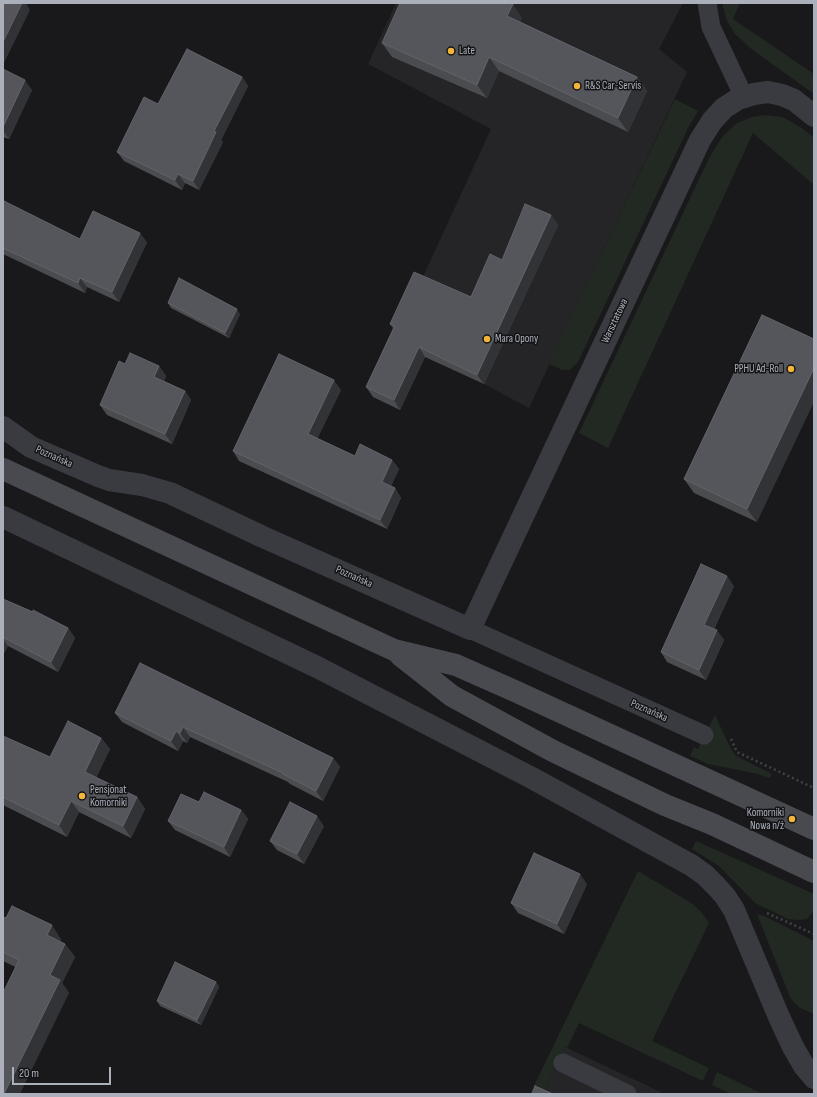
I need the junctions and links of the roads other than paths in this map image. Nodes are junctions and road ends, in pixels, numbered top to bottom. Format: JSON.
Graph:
{"nodes":[{"id":1,"x":707,"y":3,"type":"edge"},
{"id":2,"x":744,"y":97,"type":"junction"},
{"id":3,"x":814,"y":116,"type":"edge"},
{"id":4,"x":3,"y":427,"type":"edge"},
{"id":5,"x":3,"y":469,"type":"edge"},
{"id":6,"x":3,"y":517,"type":"edge"},
{"id":7,"x":470,"y":629,"type":"junction"},
{"id":8,"x":394,"y":650,"type":"junction"},
{"id":9,"x":704,"y":735,"type":"dead end"},
{"id":10,"x":814,"y":829,"type":"edge"},
{"id":11,"x":814,"y":872,"type":"edge"},
{"id":12,"x":563,"y":1063,"type":"dead end"},
{"id":13,"x":814,"y":1078,"type":"edge"},
{"id":14,"x":627,"y":1094,"type":"edge"}],
"edges":[{"from":1,"to":2,"type":"lane"},
{"from":2,"to":3,"type":"street","name":"Warsztatowa"},
{"from":2,"to":7,"type":"street","name":"Warsztatowa"},
{"from":4,"to":7,"type":"street","name":"Poznańska"},
{"from":5,"to":8,"type":"main road"},
{"from":6,"to":13,"type":"street"},
{"from":7,"to":9,"type":"lane","name":"Poznańska"},
{"from":8,"to":10,"type":"main road"},
{"from":8,"to":11,"type":"main road"},
{"from":12,"to":14,"type":"lane"}]}
